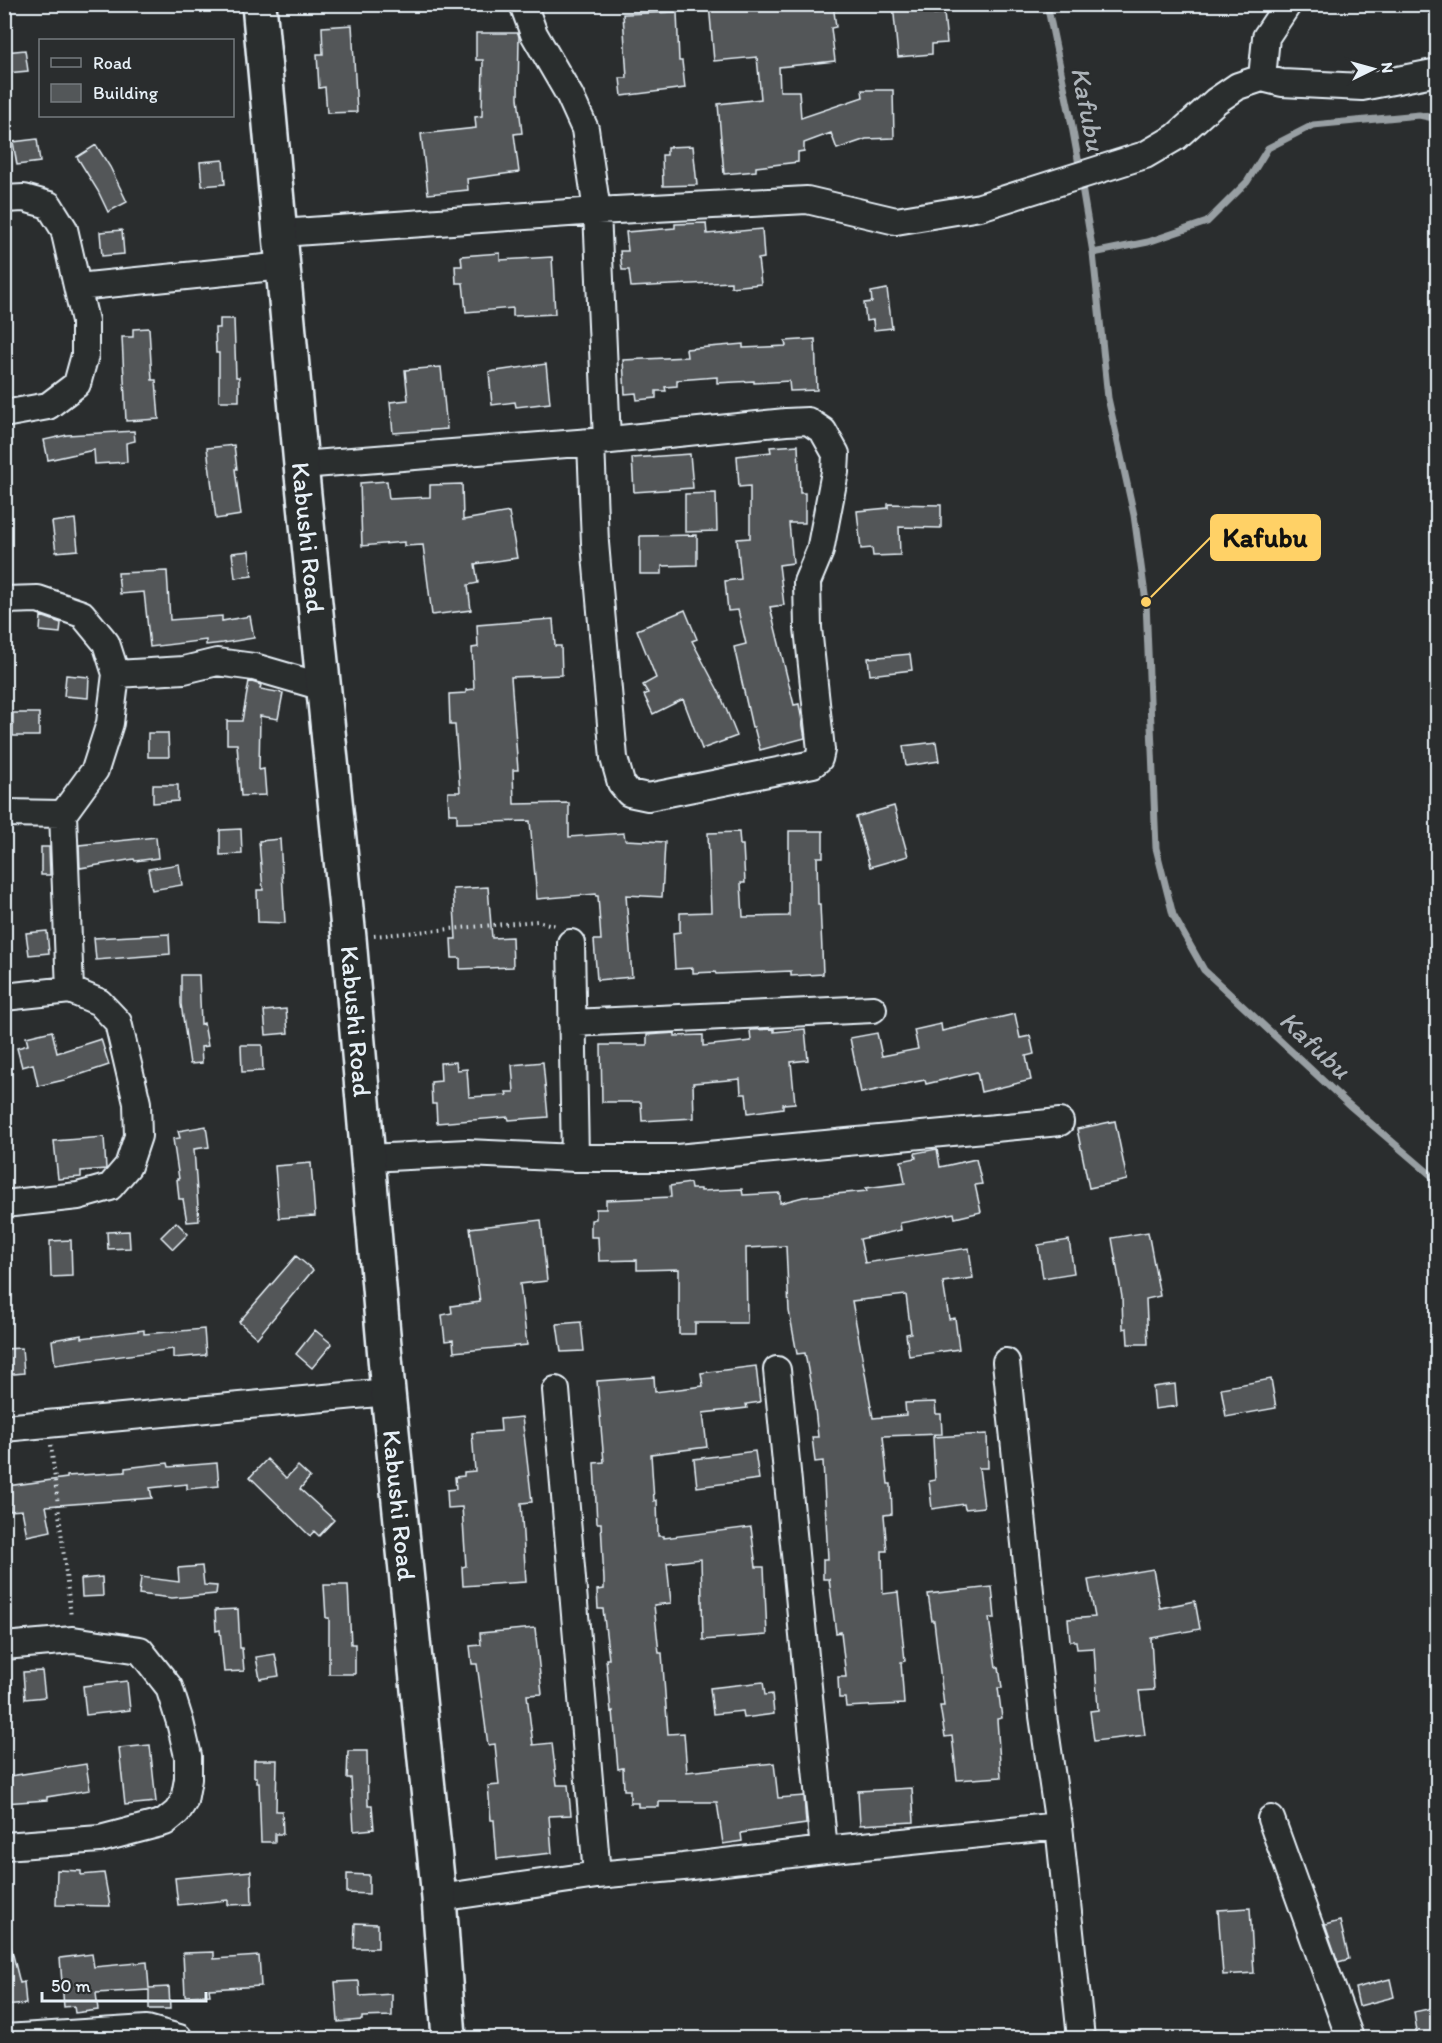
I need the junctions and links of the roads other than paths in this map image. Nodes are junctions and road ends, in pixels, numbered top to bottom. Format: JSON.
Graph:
{"nodes":[{"id":1,"x":259,"y":4,"type":"edge"},
{"id":2,"x":523,"y":4,"type":"edge"},
{"id":3,"x":1288,"y":4,"type":"edge"},
{"id":4,"x":1437,"y":72,"type":"edge"},
{"id":5,"x":1263,"y":78,"type":"junction"},
{"id":6,"x":4,"y":199,"type":"edge"},
{"id":7,"x":597,"y":211,"type":"junction"},
{"id":8,"x":281,"y":233,"type":"junction"},
{"id":9,"x":284,"y":266,"type":"junction"},
{"id":10,"x":78,"y":287,"type":"junction"},
{"id":11,"x":4,"y":414,"type":"edge"},
{"id":12,"x":599,"y":441,"type":"junction"},
{"id":13,"x":301,"y":465,"type":"junction"},
{"id":14,"x":4,"y":600,"type":"edge"},
{"id":15,"x":117,"y":674,"type":"junction"},
{"id":16,"x":323,"y":687,"type":"junction"},
{"id":17,"x":4,"y":813,"type":"edge"},
{"id":18,"x":63,"y":814,"type":"junction"},
{"id":19,"x":571,"y":943,"type":"road end"},
{"id":20,"x":69,"y":990,"type":"junction"},
{"id":21,"x":4,"y":997,"type":"edge"},
{"id":22,"x":873,"y":1009,"type":"dead end"},
{"id":23,"x":572,"y":1023,"type":"junction"},
{"id":24,"x":1060,"y":1122,"type":"dead end"},
{"id":25,"x":369,"y":1158,"type":"junction"},
{"id":26,"x":575,"y":1158,"type":"junction"},
{"id":27,"x":4,"y":1203,"type":"edge"},
{"id":28,"x":1006,"y":1362,"type":"dead end"},
{"id":29,"x":777,"y":1370,"type":"dead end"},
{"id":30,"x":556,"y":1390,"type":"dead end"},
{"id":31,"x":388,"y":1392,"type":"junction"},
{"id":32,"x":4,"y":1428,"type":"edge"},
{"id":33,"x":4,"y":1646,"type":"edge"},
{"id":34,"x":1271,"y":1819,"type":"dead end"},
{"id":35,"x":1059,"y":1826,"type":"junction"},
{"id":36,"x":4,"y":1846,"type":"edge"},
{"id":37,"x":824,"y":1850,"type":"junction"},
{"id":38,"x":597,"y":1875,"type":"junction"},
{"id":39,"x":439,"y":1898,"type":"junction"},
{"id":40,"x":5,"y":2038,"type":"edge"},
{"id":41,"x":179,"y":2038,"type":"edge"},
{"id":42,"x":449,"y":2038,"type":"edge"},
{"id":43,"x":1081,"y":2038,"type":"edge"},
{"id":44,"x":1350,"y":2038,"type":"edge"}],
"edges":[{"from":1,"to":8,"type":"main road","name":"Kabushi Road"},
{"from":2,"to":7,"type":"street"},
{"from":3,"to":5,"type":"street"},
{"from":4,"to":5,"type":"street"},
{"from":5,"to":7,"type":"street"},
{"from":6,"to":10,"type":"street"},
{"from":7,"to":8,"type":"street"},
{"from":7,"to":12,"type":"street"},
{"from":8,"to":9,"type":"main road","name":"Kabushi Road"},
{"from":9,"to":10,"type":"street"},
{"from":9,"to":13,"type":"main road","name":"Kabushi Road"},
{"from":10,"to":11,"type":"street"},
{"from":12,"to":12,"type":"street"},
{"from":12,"to":13,"type":"street"},
{"from":13,"to":16,"type":"main road","name":"Kabushi Road"},
{"from":14,"to":15,"type":"street"},
{"from":15,"to":16,"type":"street"},
{"from":15,"to":18,"type":"street"},
{"from":16,"to":25,"type":"main road","name":"Kabushi Road"},
{"from":17,"to":18,"type":"street"},
{"from":18,"to":20,"type":"street"},
{"from":19,"to":23,"type":"street"},
{"from":20,"to":21,"type":"street"},
{"from":20,"to":27,"type":"street"},
{"from":22,"to":23,"type":"street"},
{"from":23,"to":26,"type":"street"},
{"from":24,"to":26,"type":"street"},
{"from":25,"to":26,"type":"street"},
{"from":25,"to":31,"type":"main road","name":"Kabushi Road"},
{"from":28,"to":35,"type":"street"},
{"from":29,"to":37,"type":"street"},
{"from":30,"to":38,"type":"street"},
{"from":31,"to":32,"type":"street"},
{"from":31,"to":39,"type":"main road","name":"Kabushi Road"},
{"from":33,"to":36,"type":"street"},
{"from":34,"to":44,"type":"street"},
{"from":35,"to":37,"type":"street"},
{"from":35,"to":43,"type":"street"},
{"from":37,"to":38,"type":"street"},
{"from":38,"to":39,"type":"street"},
{"from":39,"to":42,"type":"main road","name":"Kabushi Road"},
{"from":40,"to":41,"type":"street"}]}
